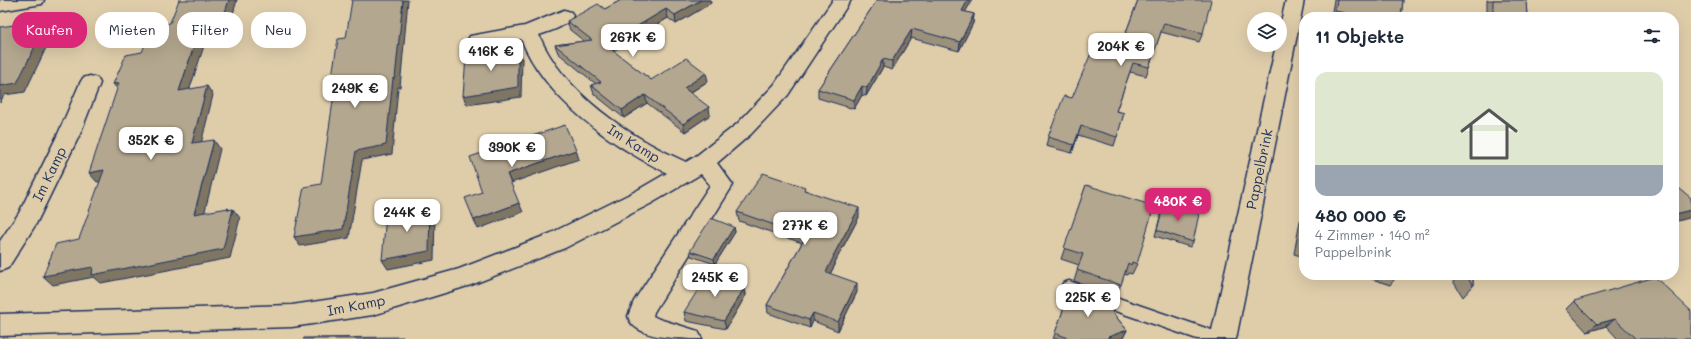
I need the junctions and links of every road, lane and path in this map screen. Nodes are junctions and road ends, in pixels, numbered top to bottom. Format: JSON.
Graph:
{"nodes":[{"id":1,"x":35,"y":0,"type":"edge"},
{"id":2,"x":842,"y":0,"type":"edge"},
{"id":3,"x":1295,"y":0,"type":"edge"},
{"id":4,"x":0,"y":5,"type":"edge"},
{"id":5,"x":564,"y":16,"type":"dead end"},
{"id":6,"x":528,"y":32,"type":"junction"},
{"id":7,"x":476,"y":41,"type":"dead end"},
{"id":8,"x":90,"y":83,"type":"dead end"},
{"id":9,"x":695,"y":167,"type":"junction"},
{"id":10,"x":0,"y":261,"type":"edge"},
{"id":11,"x":1070,"y":288,"type":"edge"},
{"id":12,"x":0,"y":325,"type":"edge"},
{"id":13,"x":689,"y":339,"type":"edge"},
{"id":14,"x":1217,"y":339,"type":"edge"},
{"id":15,"x":1223,"y":339,"type":"edge"}],
"edges":[{"from":1,"to":4,"type":"street"},
{"from":2,"to":9,"type":"street","name":"Im Kamp"},
{"from":3,"to":15,"type":"street","name":"Pappelbrink"},
{"from":5,"to":6,"type":"street"},
{"from":6,"to":7,"type":"street"},
{"from":6,"to":9,"type":"street","name":"Im Kamp"},
{"from":8,"to":10,"type":"street","name":"Im Kamp"},
{"from":9,"to":12,"type":"street","name":"Im Kamp"},
{"from":9,"to":13,"type":"street","name":"Im Kamp"},
{"from":11,"to":14,"type":"lane"}]}
